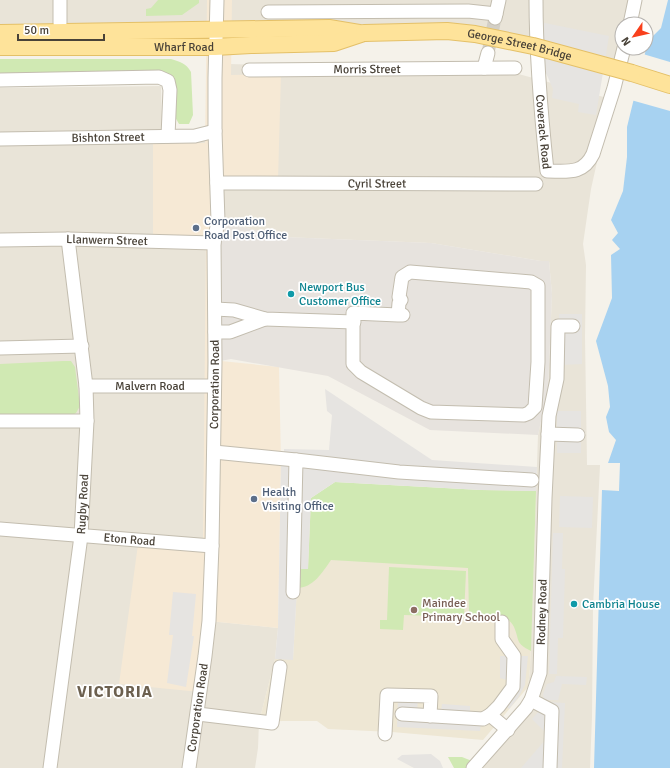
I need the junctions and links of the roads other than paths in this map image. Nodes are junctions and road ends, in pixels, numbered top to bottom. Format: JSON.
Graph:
{"nodes":[{"id":1,"x":60,"y":0,"type":"edge"},
{"id":2,"x":217,"y":0,"type":"edge"},
{"id":3,"x":500,"y":0,"type":"edge"},
{"id":4,"x":536,"y":0,"type":"edge"},
{"id":5,"x":635,"y":0,"type":"edge"},
{"id":6,"x":268,"y":12,"type":"dead end"},
{"id":7,"x":632,"y":16,"type":"edge"},
{"id":8,"x":60,"y":23,"type":"dead end"},
{"id":9,"x":216,"y":30,"type":"junction"},
{"id":10,"x":0,"y":33,"type":"edge"},
{"id":11,"x":296,"y":37,"type":"junction"},
{"id":12,"x":215,"y":47,"type":"junction"},
{"id":13,"x":0,"y":48,"type":"edge"},
{"id":14,"x":488,"y":53,"type":"tunnel mouth"},
{"id":15,"x":622,"y":56,"type":"edge"},
{"id":16,"x":484,"y":68,"type":"junction"},
{"id":17,"x":515,"y":68,"type":"dead end"},
{"id":18,"x":249,"y":70,"type":"dead end"},
{"id":19,"x":0,"y":80,"type":"edge"},
{"id":20,"x":670,"y":85,"type":"edge"},
{"id":21,"x":215,"y":131,"type":"junction"},
{"id":22,"x":168,"y":136,"type":"junction"},
{"id":23,"x":0,"y":139,"type":"edge"},
{"id":24,"x":217,"y":184,"type":"junction"},
{"id":25,"x":536,"y":184,"type":"dead end"},
{"id":26,"x":0,"y":240,"type":"edge"},
{"id":27,"x":68,"y":240,"type":"junction"},
{"id":28,"x":214,"y":243,"type":"junction"},
{"id":29,"x":215,"y":309,"type":"junction"},
{"id":30,"x":265,"y":319,"type":"junction"},
{"id":31,"x":354,"y":322,"type":"junction"},
{"id":32,"x":572,"y":326,"type":"dead end"},
{"id":33,"x":215,"y":332,"type":"junction"},
{"id":34,"x":82,"y":346,"type":"junction"},
{"id":35,"x":0,"y":348,"type":"edge"},
{"id":36,"x":86,"y":386,"type":"junction"},
{"id":37,"x":214,"y":386,"type":"junction"},
{"id":38,"x":0,"y":421,"type":"edge"},
{"id":39,"x":87,"y":421,"type":"junction"},
{"id":40,"x":548,"y":434,"type":"junction"},
{"id":41,"x":578,"y":435,"type":"dead end"},
{"id":42,"x":214,"y":452,"type":"junction"},
{"id":43,"x":296,"y":460,"type":"junction"},
{"id":44,"x":532,"y":480,"type":"dead end"},
{"id":45,"x":0,"y":529,"type":"edge"},
{"id":46,"x":81,"y":536,"type":"junction"},
{"id":47,"x":212,"y":546,"type":"junction"},
{"id":48,"x":293,"y":592,"type":"dead end"},
{"id":49,"x":502,"y":622,"type":"dead end"},
{"id":50,"x":280,"y":667,"type":"dead end"},
{"id":51,"x":531,"y":700,"type":"junction"},
{"id":52,"x":198,"y":714,"type":"junction"},
{"id":53,"x":402,"y":714,"type":"dead end"},
{"id":54,"x":490,"y":715,"type":"junction"},
{"id":55,"x":430,"y":716,"type":"junction"},
{"id":56,"x":508,"y":730,"type":"junction"},
{"id":57,"x":385,"y":734,"type":"dead end"},
{"id":58,"x":50,"y":768,"type":"edge"},
{"id":59,"x":189,"y":768,"type":"edge"},
{"id":60,"x":473,"y":768,"type":"edge"},
{"id":61,"x":550,"y":768,"type":"edge"}],
"edges":[{"from":1,"to":8,"type":"street"},
{"from":2,"to":9,"type":"street","name":"Corporation Road"},
{"from":3,"to":6,"type":"street"},
{"from":4,"to":15,"type":"street","name":"Coverack Road"},
{"from":5,"to":7,"type":"street"},
{"from":9,"to":10,"type":"main road","name":"Wharf Road"},
{"from":9,"to":11,"type":"main road","name":"Wharf Road"},
{"from":9,"to":12,"type":"street","name":"Corporation Road"},
{"from":11,"to":12,"type":"main road","name":"Wharf Road"},
{"from":11,"to":20,"type":"main road","name":"George Street Bridge","bridge":true},
{"from":12,"to":13,"type":"main road","name":"Wharf Road"},
{"from":12,"to":21,"type":"street","name":"Corporation Road"},
{"from":14,"to":16,"type":"street"},
{"from":16,"to":17,"type":"street","name":"Morris Street"},
{"from":16,"to":18,"type":"street","name":"Morris Street"},
{"from":19,"to":22,"type":"street"},
{"from":21,"to":22,"type":"street","name":"Bishton Street"},
{"from":21,"to":24,"type":"street","name":"Corporation Road"},
{"from":22,"to":23,"type":"street","name":"Bishton Street"},
{"from":24,"to":25,"type":"street","name":"Cyril Street"},
{"from":24,"to":28,"type":"street","name":"Corporation Road"},
{"from":26,"to":27,"type":"street","name":"Llanwern Street"},
{"from":27,"to":28,"type":"street","name":"Llanwern Street"},
{"from":27,"to":34,"type":"street","name":"Rugby Road"},
{"from":28,"to":29,"type":"street","name":"Corporation Road"},
{"from":29,"to":30,"type":"street"},
{"from":29,"to":33,"type":"street","name":"Corporation Road"},
{"from":30,"to":31,"type":"street"},
{"from":30,"to":33,"type":"street"},
{"from":31,"to":31,"type":"street"},
{"from":32,"to":40,"type":"street","name":"Rodney Road"},
{"from":33,"to":37,"type":"street","name":"Corporation Road"},
{"from":34,"to":35,"type":"street"},
{"from":34,"to":36,"type":"street","name":"Rugby Road"},
{"from":36,"to":37,"type":"street","name":"Malvern Road"},
{"from":36,"to":39,"type":"street","name":"Rugby Road"},
{"from":37,"to":42,"type":"street","name":"Corporation Road"},
{"from":38,"to":39,"type":"street"},
{"from":39,"to":46,"type":"street","name":"Rugby Road"},
{"from":40,"to":41,"type":"street"},
{"from":40,"to":51,"type":"street","name":"Rodney Road"},
{"from":42,"to":43,"type":"street"},
{"from":42,"to":47,"type":"street","name":"Corporation Road"},
{"from":43,"to":44,"type":"street"},
{"from":43,"to":48,"type":"street"},
{"from":45,"to":46,"type":"street","name":"Eton Road"},
{"from":46,"to":47,"type":"street","name":"Eton Road"},
{"from":46,"to":58,"type":"street","name":"Rugby Road"},
{"from":47,"to":52,"type":"street","name":"Corporation Road"},
{"from":49,"to":54,"type":"street"},
{"from":50,"to":52,"type":"street"},
{"from":51,"to":56,"type":"street","name":"Rodney Road"},
{"from":51,"to":61,"type":"street"},
{"from":52,"to":59,"type":"street","name":"Corporation Road"},
{"from":53,"to":55,"type":"street"},
{"from":54,"to":55,"type":"street"},
{"from":54,"to":56,"type":"street"},
{"from":55,"to":57,"type":"street"},
{"from":56,"to":60,"type":"street","name":"Rodney Road"}]}
